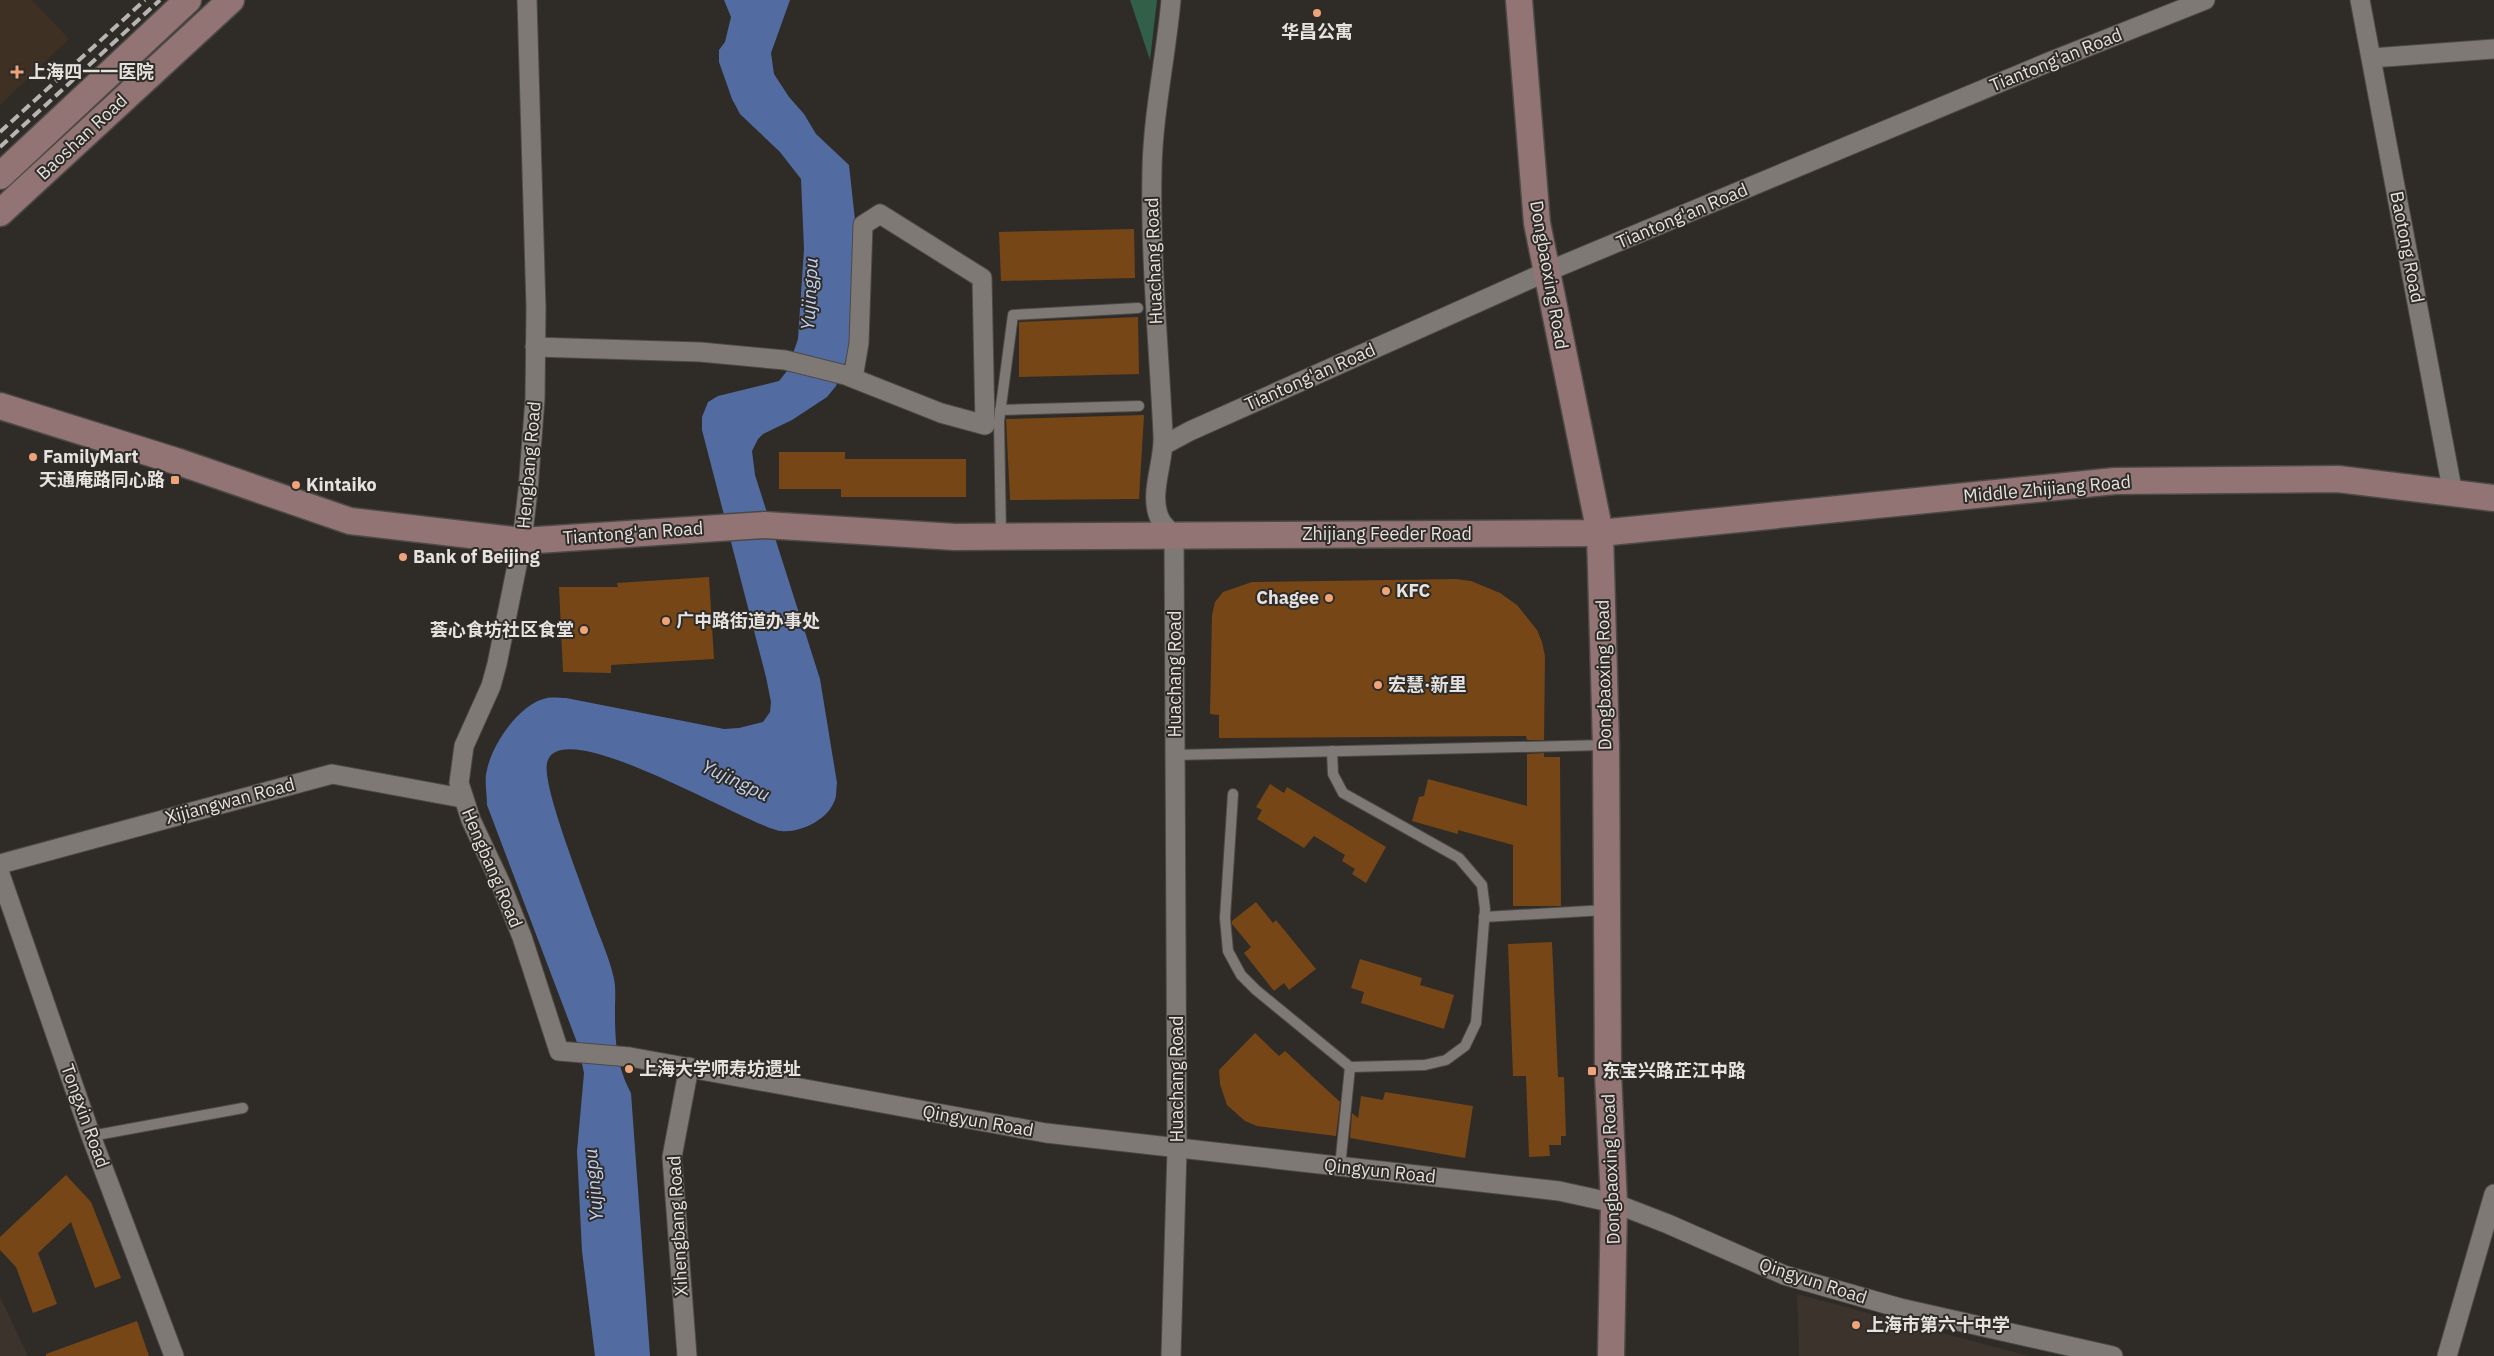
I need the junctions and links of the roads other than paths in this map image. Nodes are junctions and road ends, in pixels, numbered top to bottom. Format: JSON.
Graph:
{"nodes":[{"id":1,"x":188,"y":0,"type":"edge"},
{"id":2,"x":231,"y":0,"type":"edge"},
{"id":3,"x":527,"y":0,"type":"edge"},
{"id":4,"x":1171,"y":0,"type":"edge"},
{"id":5,"x":1519,"y":0,"type":"edge"},
{"id":6,"x":2205,"y":0,"type":"edge"},
{"id":7,"x":2360,"y":0,"type":"edge"},
{"id":8,"x":2494,"y":49,"type":"edge"},
{"id":9,"x":2372,"y":58,"type":"junction"},
{"id":10,"x":0,"y":176,"type":"edge"},
{"id":11,"x":0,"y":213,"type":"edge"},
{"id":12,"x":1546,"y":272,"type":"junction"},
{"id":13,"x":1138,"y":308,"type":"dead end"},
{"id":14,"x":535,"y":347,"type":"junction"},
{"id":15,"x":849,"y":377,"type":"junction"},
{"id":16,"x":0,"y":406,"type":"edge"},
{"id":17,"x":1139,"y":406,"type":"dead end"},
{"id":18,"x":1000,"y":410,"type":"junction"},
{"id":19,"x":1164,"y":445,"type":"junction"},
{"id":20,"x":2453,"y":494,"type":"junction"},
{"id":21,"x":2494,"y":498,"type":"edge"},
{"id":22,"x":1600,"y":533,"type":"junction"},
{"id":23,"x":1174,"y":536,"type":"junction"},
{"id":24,"x":1001,"y":537,"type":"junction"},
{"id":25,"x":522,"y":541,"type":"junction"},
{"id":26,"x":1606,"y":745,"type":"junction"},
{"id":27,"x":1332,"y":751,"type":"junction"},
{"id":28,"x":1175,"y":755,"type":"junction"},
{"id":29,"x":1233,"y":794,"type":"dead end"},
{"id":30,"x":462,"y":798,"type":"junction"},
{"id":31,"x":0,"y":864,"type":"edge"},
{"id":32,"x":0,"y":874,"type":"edge"},
{"id":33,"x":1606,"y":910,"type":"junction"},
{"id":34,"x":1484,"y":917,"type":"junction"},
{"id":35,"x":564,"y":1051,"type":"joint"},
{"id":36,"x":688,"y":1067,"type":"junction"},
{"id":37,"x":1350,"y":1067,"type":"junction"},
{"id":38,"x":243,"y":1108,"type":"dead end"},
{"id":39,"x":91,"y":1136,"type":"junction"},
{"id":40,"x":1177,"y":1149,"type":"junction"},
{"id":41,"x":1340,"y":1166,"type":"junction"},
{"id":42,"x":2494,"y":1194,"type":"edge"},
{"id":43,"x":1614,"y":1203,"type":"junction"},
{"id":44,"x":174,"y":1356,"type":"edge"},
{"id":45,"x":687,"y":1356,"type":"edge"},
{"id":46,"x":1171,"y":1356,"type":"edge"},
{"id":47,"x":1610,"y":1356,"type":"edge"},
{"id":48,"x":2113,"y":1356,"type":"edge"},
{"id":49,"x":2447,"y":1356,"type":"edge"}],
"edges":[{"from":1,"to":10,"type":"street","name":"Baoshan Road"},
{"from":2,"to":11,"type":"street","name":"Baoshan Road"},
{"from":3,"to":14,"type":"street","name":"Hengbang Road"},
{"from":4,"to":19,"type":"street","name":"Huachang Road"},
{"from":5,"to":12,"type":"street","name":"Dongbaoxing Road"},
{"from":6,"to":12,"type":"street","name":"Tiantong'an Road"},
{"from":7,"to":9,"type":"street","name":"Baotong Road"},
{"from":8,"to":9,"type":"street"},
{"from":9,"to":20,"type":"street","name":"Baotong Road"},
{"from":12,"to":19,"type":"street","name":"Tiantong'an Road"},
{"from":12,"to":22,"type":"street","name":"Dongbaoxing Road"},
{"from":13,"to":18,"type":"lane"},
{"from":14,"to":15,"type":"street"},
{"from":14,"to":25,"type":"street","name":"Hengbang Road"},
{"from":15,"to":15,"type":"street"},
{"from":16,"to":25,"type":"street","name":"Tiantong'an Road"},
{"from":17,"to":18,"type":"lane"},
{"from":18,"to":24,"type":"lane"},
{"from":19,"to":23,"type":"street","name":"Huachang Road"},
{"from":20,"to":21,"type":"street","name":"Middle Zhijiang Road"},
{"from":20,"to":22,"type":"street","name":"Middle Zhijiang Road"},
{"from":22,"to":23,"type":"street","name":"Zhijiang Feeder Road"},
{"from":22,"to":26,"type":"street","name":"Dongbaoxing Road"},
{"from":23,"to":24,"type":"street"},
{"from":23,"to":28,"type":"street","name":"Huachang Road"},
{"from":24,"to":25,"type":"street","name":"Tiantong'an Road"},
{"from":25,"to":30,"type":"street","name":"Hengbang Road"},
{"from":26,"to":27,"type":"lane"},
{"from":26,"to":33,"type":"street","name":"Dongbaoxing Road"},
{"from":27,"to":28,"type":"lane"},
{"from":27,"to":34,"type":"lane"},
{"from":28,"to":40,"type":"street","name":"Huachang Road"},
{"from":29,"to":37,"type":"lane"},
{"from":30,"to":31,"type":"street","name":"Xijiangwan Road"},
{"from":30,"to":35,"type":"street","name":"Hengbang Road"},
{"from":32,"to":39,"type":"street","name":"Tongxin Road"},
{"from":33,"to":34,"type":"lane"},
{"from":33,"to":43,"type":"street","name":"Dongbaoxing Road"},
{"from":34,"to":37,"type":"lane"},
{"from":35,"to":36,"type":"street","name":"Qingyun Road"},
{"from":36,"to":40,"type":"street","name":"Qingyun Road"},
{"from":36,"to":45,"type":"street","name":"Xihengbang Road"},
{"from":37,"to":41,"type":"lane"},
{"from":38,"to":39,"type":"lane"},
{"from":39,"to":44,"type":"street","name":"Tongxin Road"},
{"from":40,"to":41,"type":"street","name":"Qingyun Road"},
{"from":40,"to":46,"type":"street","name":"Huachang Road"},
{"from":41,"to":43,"type":"street","name":"Qingyun Road"},
{"from":42,"to":49,"type":"street"},
{"from":43,"to":47,"type":"street","name":"Dongbaoxing Road"},
{"from":43,"to":48,"type":"street","name":"Qingyun Road"}]}
